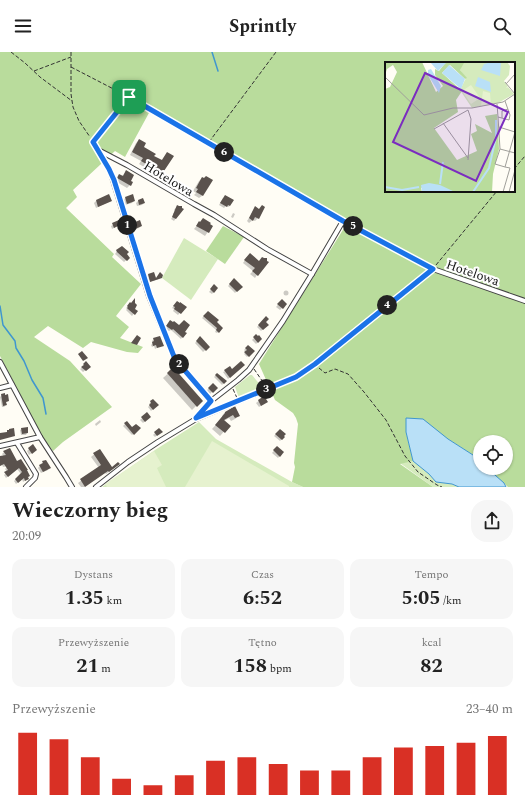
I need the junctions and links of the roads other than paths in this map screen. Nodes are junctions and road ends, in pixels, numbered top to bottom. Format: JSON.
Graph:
{"nodes":[{"id":1,"x":93,"y":142,"type":"road end"},
{"id":2,"x":98,"y":150,"type":"junction"},
{"id":3,"x":343,"y":221,"type":"road end"},
{"id":4,"x":312,"y":274,"type":"junction"},
{"id":5,"x":525,"y":301,"type":"edge"},
{"id":6,"x":0,"y":362,"type":"edge"},
{"id":7,"x":12,"y":386,"type":"junction"},
{"id":8,"x":0,"y":388,"type":"edge"},
{"id":9,"x":211,"y":401,"type":"junction"},
{"id":10,"x":196,"y":418,"type":"junction"},
{"id":11,"x":40,"y":437,"type":"junction"},
{"id":12,"x":17,"y":443,"type":"junction"},
{"id":13,"x":0,"y":446,"type":"edge"},
{"id":14,"x":26,"y":487,"type":"edge"},
{"id":15,"x":72,"y":487,"type":"edge"},
{"id":16,"x":96,"y":487,"type":"edge"}],
"edges":[{"from":1,"to":2,"type":"street"},
{"from":2,"to":4,"type":"street","name":"Hotelowa"},
{"from":2,"to":9,"type":"street"},
{"from":3,"to":4,"type":"street","name":"Hotelowa"},
{"from":4,"to":9,"type":"street","name":"Hotelowa"},
{"from":5,"to":10,"type":"street","name":"Hotelowa"},
{"from":6,"to":7,"type":"street"},
{"from":7,"to":8,"type":"street"},
{"from":7,"to":11,"type":"street"},
{"from":9,"to":10,"type":"street","name":"Hotelowa"},
{"from":10,"to":16,"type":"street","name":"Hotelowa"},
{"from":11,"to":12,"type":"street"},
{"from":11,"to":15,"type":"street"},
{"from":12,"to":13,"type":"street"},
{"from":12,"to":14,"type":"street"}]}
